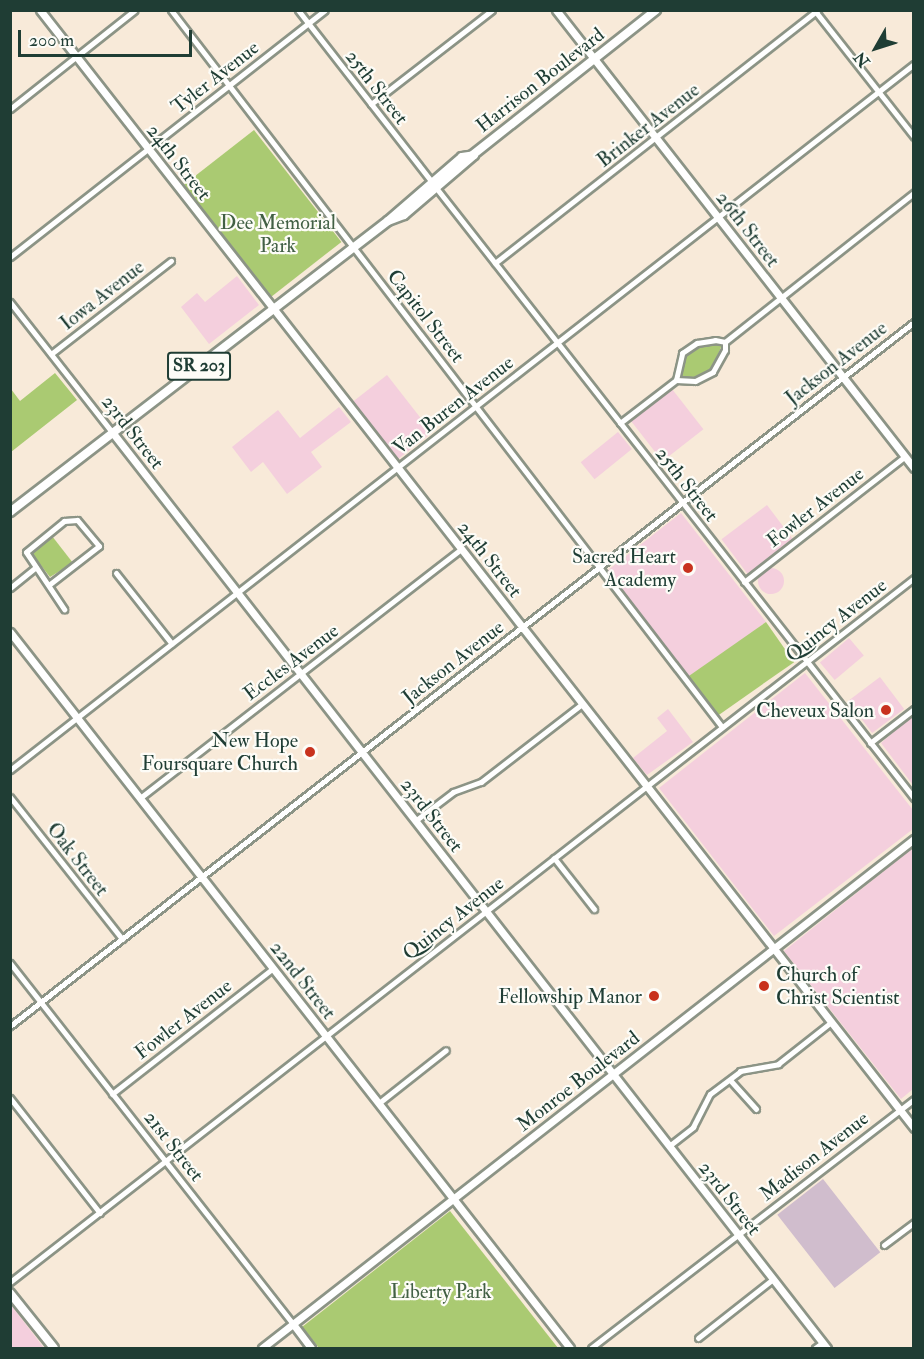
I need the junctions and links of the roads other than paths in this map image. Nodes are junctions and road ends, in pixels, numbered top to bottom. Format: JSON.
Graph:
{"nodes":[{"id":1,"x":40,"y":10,"type":"edge"},
{"id":2,"x":135,"y":10,"type":"edge"},
{"id":3,"x":171,"y":10,"type":"edge"},
{"id":4,"x":298,"y":10,"type":"edge"},
{"id":5,"x":325,"y":10,"type":"edge"},
{"id":6,"x":492,"y":10,"type":"edge"},
{"id":7,"x":556,"y":10,"type":"edge"},
{"id":8,"x":656,"y":10,"type":"edge"},
{"id":9,"x":816,"y":11,"type":"edge"},
{"id":10,"x":309,"y":23,"type":"junction"},
{"id":11,"x":76,"y":57,"type":"junction"},
{"id":12,"x":593,"y":59,"type":"junction"},
{"id":13,"x":914,"y":64,"type":"edge"},
{"id":14,"x":228,"y":86,"type":"junction"},
{"id":15,"x":878,"y":92,"type":"junction"},
{"id":16,"x":371,"y":104,"type":"junction"},
{"id":17,"x":10,"y":109,"type":"edge"},
{"id":18,"x":914,"y":137,"type":"edge"},
{"id":19,"x":656,"y":138,"type":"junction"},
{"id":20,"x":148,"y":149,"type":"junction"},
{"id":21,"x":474,"y":154,"type":"junction"},
{"id":22,"x":431,"y":181,"type":"junction"},
{"id":23,"x":437,"y":189,"type":"junction"},
{"id":24,"x":914,"y":193,"type":"edge"},
{"id":25,"x":718,"y":217,"type":"junction"},
{"id":26,"x":388,"y":221,"type":"junction"},
{"id":27,"x":354,"y":248,"type":"junction"},
{"id":28,"x":10,"y":256,"type":"edge"},
{"id":29,"x":171,"y":261,"type":"dead end"},
{"id":30,"x":495,"y":263,"type":"junction"},
{"id":31,"x":781,"y":298,"type":"junction"},
{"id":32,"x":10,"y":302,"type":"edge"},
{"id":33,"x":273,"y":309,"type":"junction"},
{"id":34,"x":914,"y":322,"type":"edge"},
{"id":35,"x":557,"y":342,"type":"junction"},
{"id":36,"x":725,"y":342,"type":"junction"},
{"id":37,"x":51,"y":354,"type":"junction"},
{"id":38,"x":843,"y":377,"type":"junction"},
{"id":39,"x":676,"y":380,"type":"junction"},
{"id":40,"x":478,"y":406,"type":"junction"},
{"id":41,"x":620,"y":423,"type":"junction"},
{"id":42,"x":112,"y":432,"type":"junction"},
{"id":43,"x":904,"y":456,"type":"junction"},
{"id":44,"x":397,"y":468,"type":"junction"},
{"id":45,"x":914,"y":468,"type":"edge"},
{"id":46,"x":682,"y":502,"type":"junction"},
{"id":47,"x":10,"y":512,"type":"edge"},
{"id":48,"x":461,"y":549,"type":"junction"},
{"id":49,"x":599,"y":566,"type":"junction"},
{"id":50,"x":36,"y":567,"type":"junction"},
{"id":51,"x":116,"y":573,"type":"dead end"},
{"id":52,"x":914,"y":578,"type":"edge"},
{"id":53,"x":744,"y":582,"type":"junction"},
{"id":54,"x":50,"y":585,"type":"junction"},
{"id":55,"x":10,"y":588,"type":"edge"},
{"id":56,"x":237,"y":594,"type":"junction"},
{"id":57,"x":64,"y":609,"type":"dead end"},
{"id":58,"x":522,"y":627,"type":"junction"},
{"id":59,"x":10,"y":632,"type":"edge"},
{"id":60,"x":172,"y":644,"type":"junction"},
{"id":61,"x":806,"y":662,"type":"junction"},
{"id":62,"x":300,"y":673,"type":"junction"},
{"id":63,"x":582,"y":704,"type":"junction"},
{"id":64,"x":914,"y":709,"type":"edge"},
{"id":65,"x":77,"y":717,"type":"junction"},
{"id":66,"x":722,"y":728,"type":"junction"},
{"id":67,"x":870,"y":743,"type":"junction"},
{"id":68,"x":362,"y":753,"type":"junction"},
{"id":69,"x":10,"y":770,"type":"edge"},
{"id":70,"x":646,"y":787,"type":"junction"},
{"id":71,"x":10,"y":797,"type":"edge"},
{"id":72,"x":140,"y":798,"type":"junction"},
{"id":73,"x":914,"y":798,"type":"edge"},
{"id":74,"x":416,"y":821,"type":"junction"},
{"id":75,"x":914,"y":839,"type":"edge"},
{"id":76,"x":554,"y":858,"type":"junction"},
{"id":77,"x":202,"y":878,"type":"junction"},
{"id":78,"x":594,"y":909,"type":"dead end"},
{"id":79,"x":486,"y":911,"type":"junction"},
{"id":80,"x":122,"y":939,"type":"junction"},
{"id":81,"x":772,"y":949,"type":"junction"},
{"id":82,"x":10,"y":963,"type":"edge"},
{"id":83,"x":273,"y":968,"type":"junction"},
{"id":84,"x":41,"y":1002,"type":"junction"},
{"id":85,"x":830,"y":1023,"type":"junction"},
{"id":86,"x":10,"y":1026,"type":"edge"},
{"id":87,"x":326,"y":1036,"type":"junction"},
{"id":88,"x":446,"y":1050,"type":"dead end"},
{"id":89,"x":613,"y":1074,"type":"junction"},
{"id":90,"x":730,"y":1080,"type":"junction"},
{"id":91,"x":112,"y":1094,"type":"junction"},
{"id":92,"x":10,"y":1098,"type":"edge"},
{"id":93,"x":914,"y":1099,"type":"edge"},
{"id":94,"x":379,"y":1104,"type":"junction"},
{"id":95,"x":756,"y":1109,"type":"dead end"},
{"id":96,"x":900,"y":1110,"type":"junction"},
{"id":97,"x":914,"y":1128,"type":"edge"},
{"id":98,"x":669,"y":1146,"type":"junction"},
{"id":99,"x":165,"y":1162,"type":"junction"},
{"id":100,"x":453,"y":1199,"type":"junction"},
{"id":101,"x":100,"y":1213,"type":"junction"},
{"id":102,"x":914,"y":1222,"type":"edge"},
{"id":103,"x":738,"y":1234,"type":"junction"},
{"id":104,"x":884,"y":1245,"type":"dead end"},
{"id":105,"x":773,"y":1280,"type":"junction"},
{"id":106,"x":10,"y":1282,"type":"edge"},
{"id":107,"x":10,"y":1293,"type":"edge"},
{"id":108,"x":293,"y":1324,"type":"junction"},
{"id":109,"x":698,"y":1338,"type":"dead end"},
{"id":110,"x":824,"y":1346,"type":"edge"},
{"id":111,"x":54,"y":1348,"type":"edge"},
{"id":112,"x":262,"y":1348,"type":"edge"},
{"id":113,"x":312,"y":1348,"type":"edge"},
{"id":114,"x":570,"y":1348,"type":"edge"},
{"id":115,"x":591,"y":1348,"type":"edge"},
{"id":116,"x":814,"y":1348,"type":"edge"}],
"edges":[{"from":1,"to":11,"type":"street","name":"24th Street"},
{"from":2,"to":11,"type":"street"},
{"from":3,"to":14,"type":"street","name":"Capitol Street"},
{"from":4,"to":10,"type":"street","name":"25th Street"},
{"from":5,"to":10,"type":"street","name":"Tyler Avenue"},
{"from":6,"to":16,"type":"street"},
{"from":7,"to":12,"type":"street","name":"26th Street"},
{"from":8,"to":12,"type":"main road","name":"Harrison Boulevard"},
{"from":9,"to":15,"type":"street"},
{"from":9,"to":19,"type":"street","name":"Brinker Avenue"},
{"from":10,"to":14,"type":"street","name":"Tyler Avenue"},
{"from":10,"to":16,"type":"street","name":"25th Street"},
{"from":11,"to":17,"type":"street"},
{"from":11,"to":20,"type":"street","name":"24th Street"},
{"from":12,"to":19,"type":"street","name":"26th Street"},
{"from":12,"to":21,"type":"main road","name":"Harrison Boulevard"},
{"from":13,"to":15,"type":"street","name":"Van Buren Avenue"},
{"from":14,"to":20,"type":"street","name":"Tyler Avenue"},
{"from":14,"to":27,"type":"street","name":"Capitol Street"},
{"from":15,"to":18,"type":"street"},
{"from":15,"to":25,"type":"street","name":"Van Buren Avenue"},
{"from":16,"to":22,"type":"street","name":"25th Street"},
{"from":19,"to":25,"type":"street","name":"26th Street"},
{"from":19,"to":30,"type":"street","name":"Brinker Avenue"},
{"from":20,"to":28,"type":"street","name":"Tyler Avenue"},
{"from":20,"to":33,"type":"street","name":"24th Street"},
{"from":21,"to":22,"type":"main road","name":"Harrison Boulevard"},
{"from":21,"to":23,"type":"main road"},
{"from":22,"to":26,"type":"main road","name":"Harrison Boulevard"},
{"from":23,"to":26,"type":"main road","number":"SR 203"},
{"from":23,"to":30,"type":"street","name":"25th Street"},
{"from":24,"to":31,"type":"street"},
{"from":25,"to":31,"type":"street","name":"26th Street"},
{"from":25,"to":35,"type":"street","name":"Van Buren Avenue"},
{"from":26,"to":27,"type":"main road","number":"SR 203"},
{"from":27,"to":33,"type":"main road","number":"SR 203"},
{"from":27,"to":40,"type":"street","name":"Capitol Street"},
{"from":29,"to":37,"type":"street","name":"Iowa Avenue"},
{"from":30,"to":35,"type":"street","name":"25th Street"},
{"from":31,"to":36,"type":"street"},
{"from":31,"to":38,"type":"street","name":"26th Street"},
{"from":32,"to":37,"type":"street","name":"23rd Street"},
{"from":33,"to":42,"type":"main road","number":"SR 203"},
{"from":33,"to":44,"type":"street","name":"24th Street"},
{"from":34,"to":38,"type":"street","name":"Jackson Avenue"},
{"from":35,"to":40,"type":"street","name":"Van Buren Avenue"},
{"from":35,"to":41,"type":"street","name":"25th Street"},
{"from":36,"to":39,"type":"street"},
{"from":36,"to":39,"type":"street"},
{"from":37,"to":42,"type":"street","name":"23rd Street"},
{"from":38,"to":43,"type":"street","name":"26th Street"},
{"from":38,"to":46,"type":"street","name":"Jackson Avenue"},
{"from":39,"to":41,"type":"street"},
{"from":40,"to":44,"type":"street","name":"Van Buren Avenue"},
{"from":40,"to":49,"type":"street","name":"Capitol Street"},
{"from":41,"to":46,"type":"street","name":"25th Street"},
{"from":42,"to":47,"type":"main road","number":"SR 203"},
{"from":42,"to":56,"type":"street","name":"23rd Street"},
{"from":43,"to":45,"type":"street","name":"26th Street"},
{"from":43,"to":53,"type":"street","name":"Fowler Avenue"},
{"from":44,"to":48,"type":"street","name":"24th Street"},
{"from":44,"to":56,"type":"street","name":"Van Buren Avenue"},
{"from":46,"to":49,"type":"street","name":"Jackson Avenue"},
{"from":46,"to":53,"type":"street","name":"25th Street"},
{"from":48,"to":58,"type":"street","name":"24th Street"},
{"from":48,"to":62,"type":"street","name":"Eccles Avenue"},
{"from":49,"to":58,"type":"street","name":"Jackson Avenue"},
{"from":49,"to":66,"type":"street","name":"Capitol Street"},
{"from":50,"to":54,"type":"street"},
{"from":50,"to":54,"type":"street"},
{"from":50,"to":55,"type":"street"},
{"from":51,"to":60,"type":"street"},
{"from":52,"to":61,"type":"street","name":"Quincy Avenue"},
{"from":53,"to":61,"type":"street","name":"25th Street"},
{"from":54,"to":57,"type":"street"},
{"from":56,"to":60,"type":"street","name":"Van Buren Avenue"},
{"from":56,"to":62,"type":"street","name":"23rd Street"},
{"from":58,"to":63,"type":"street","name":"24th Street"},
{"from":58,"to":68,"type":"street","name":"Jackson Avenue"},
{"from":59,"to":65,"type":"street","name":"22nd Street"},
{"from":60,"to":65,"type":"street","name":"Van Buren Avenue"},
{"from":61,"to":66,"type":"street","name":"Quincy Avenue"},
{"from":61,"to":67,"type":"street","name":"25th Street"},
{"from":62,"to":68,"type":"street","name":"23rd Street"},
{"from":62,"to":72,"type":"street","name":"Eccles Avenue"},
{"from":63,"to":70,"type":"street","name":"24th Street"},
{"from":63,"to":74,"type":"street"},
{"from":64,"to":67,"type":"street"},
{"from":65,"to":69,"type":"street","name":"Van Buren Avenue"},
{"from":65,"to":72,"type":"street","name":"22nd Street"},
{"from":66,"to":70,"type":"street","name":"Quincy Avenue"},
{"from":67,"to":73,"type":"street","name":"25th Street"},
{"from":68,"to":74,"type":"street","name":"23rd Street"},
{"from":68,"to":77,"type":"street","name":"Jackson Avenue"},
{"from":70,"to":76,"type":"street","name":"Quincy Avenue"},
{"from":70,"to":81,"type":"street","name":"24th Street"},
{"from":71,"to":80,"type":"street","name":"Oak Street"},
{"from":72,"to":77,"type":"street","name":"22nd Street"},
{"from":74,"to":79,"type":"street","name":"23rd Street"},
{"from":75,"to":81,"type":"street","name":"Monroe Boulevard"},
{"from":76,"to":78,"type":"street"},
{"from":76,"to":79,"type":"street","name":"Quincy Avenue"},
{"from":77,"to":80,"type":"street","name":"Jackson Avenue"},
{"from":77,"to":83,"type":"street","name":"22nd Street"},
{"from":79,"to":87,"type":"street","name":"Quincy Avenue"},
{"from":79,"to":89,"type":"street","name":"23rd Street"},
{"from":80,"to":84,"type":"street","name":"Jackson Avenue"},
{"from":81,"to":85,"type":"street","name":"24th Street"},
{"from":81,"to":89,"type":"street","name":"Monroe Boulevard"},
{"from":82,"to":84,"type":"street","name":"21st Street"},
{"from":83,"to":87,"type":"street","name":"22nd Street"},
{"from":83,"to":91,"type":"street","name":"Fowler Avenue"},
{"from":84,"to":86,"type":"street","name":"Jackson Avenue"},
{"from":84,"to":91,"type":"street","name":"21st Street"},
{"from":85,"to":90,"type":"street"},
{"from":85,"to":96,"type":"street","name":"24th Street"},
{"from":87,"to":94,"type":"street","name":"22nd Street"},
{"from":87,"to":99,"type":"street","name":"Quincy Avenue"},
{"from":88,"to":94,"type":"street"},
{"from":89,"to":98,"type":"street","name":"23rd Street"},
{"from":89,"to":100,"type":"street","name":"Monroe Boulevard"},
{"from":90,"to":95,"type":"street"},
{"from":90,"to":98,"type":"street"},
{"from":91,"to":99,"type":"street","name":"21st Street"},
{"from":92,"to":101,"type":"street"},
{"from":93,"to":96,"type":"street","name":"Madison Avenue"},
{"from":94,"to":100,"type":"street","name":"22nd Street"},
{"from":96,"to":97,"type":"street","name":"24th Street"},
{"from":96,"to":103,"type":"street","name":"Madison Avenue"},
{"from":98,"to":103,"type":"street","name":"23rd Street"},
{"from":99,"to":101,"type":"street","name":"Quincy Avenue"},
{"from":99,"to":108,"type":"street","name":"21st Street"},
{"from":100,"to":108,"type":"street","name":"Monroe Boulevard"},
{"from":100,"to":114,"type":"street","name":"22nd Street"},
{"from":101,"to":106,"type":"street","name":"Quincy Avenue"},
{"from":102,"to":104,"type":"street"},
{"from":103,"to":105,"type":"street","name":"23rd Street"},
{"from":103,"to":115,"type":"street","name":"Madison Avenue"},
{"from":105,"to":109,"type":"street"},
{"from":105,"to":110,"type":"street","name":"23rd Street"},
{"from":107,"to":111,"type":"main road"},
{"from":108,"to":112,"type":"street","name":"Monroe Boulevard"},
{"from":108,"to":113,"type":"street","name":"21st Street"},
{"from":110,"to":116,"type":"street"}]}
